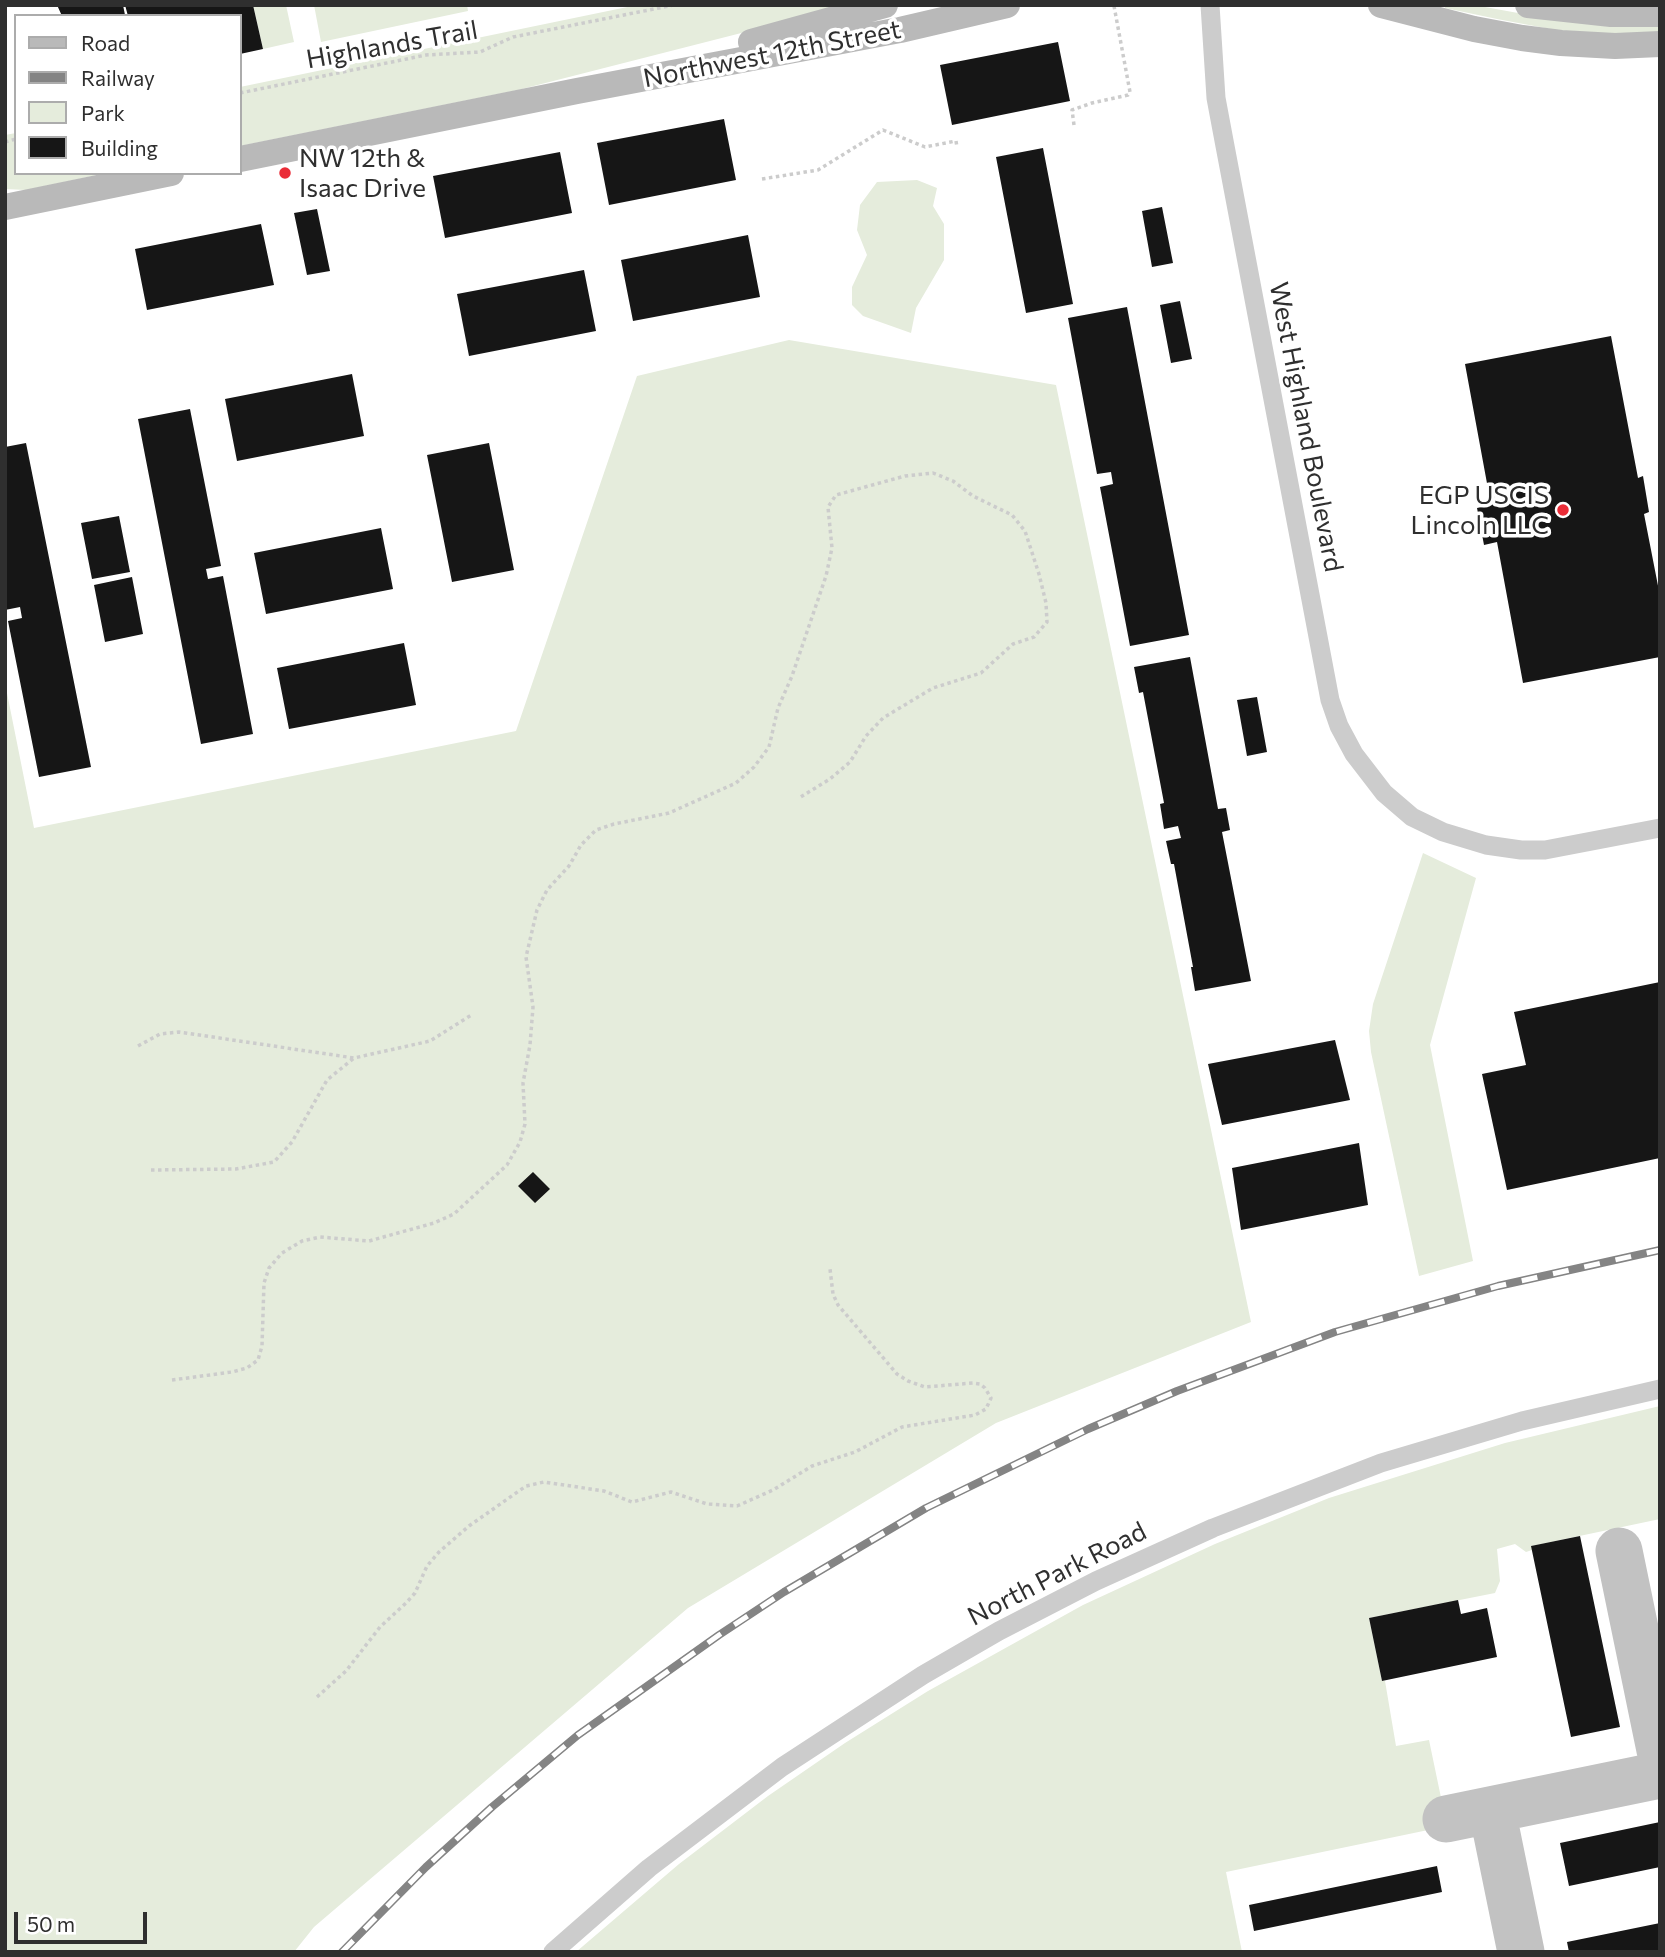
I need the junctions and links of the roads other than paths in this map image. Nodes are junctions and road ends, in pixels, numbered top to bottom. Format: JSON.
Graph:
{"nodes":[{"id":1,"x":885,"y":5,"type":"edge"},
{"id":2,"x":1007,"y":5,"type":"edge"},
{"id":3,"x":1210,"y":5,"type":"edge"},
{"id":4,"x":1381,"y":5,"type":"edge"},
{"id":5,"x":1528,"y":5,"type":"edge"},
{"id":6,"x":1660,"y":13,"type":"edge"},
{"id":7,"x":1660,"y":44,"type":"edge"},
{"id":8,"x":577,"y":91,"type":"junction"},
{"id":9,"x":242,"y":159,"type":"edge"},
{"id":10,"x":161,"y":175,"type":"edge"},
{"id":11,"x":5,"y":207,"type":"edge"},
{"id":12,"x":1660,"y":828,"type":"edge"},
{"id":13,"x":1660,"y":1389,"type":"edge"},
{"id":14,"x":553,"y":1952,"type":"edge"}],
"edges":[{"from":1,"to":8,"type":"main road","name":"Northwest 12th Street"},
{"from":2,"to":8,"type":"main road","name":"Northwest 12th Street"},
{"from":3,"to":12,"type":"street","name":"West Highland Boulevard"},
{"from":4,"to":7,"type":"main road"},
{"from":5,"to":6,"type":"main road"},
{"from":8,"to":9,"type":"main road","name":"Northwest 12th Street"},
{"from":10,"to":11,"type":"main road"},
{"from":13,"to":14,"type":"street","name":"North Park Road"}]}
